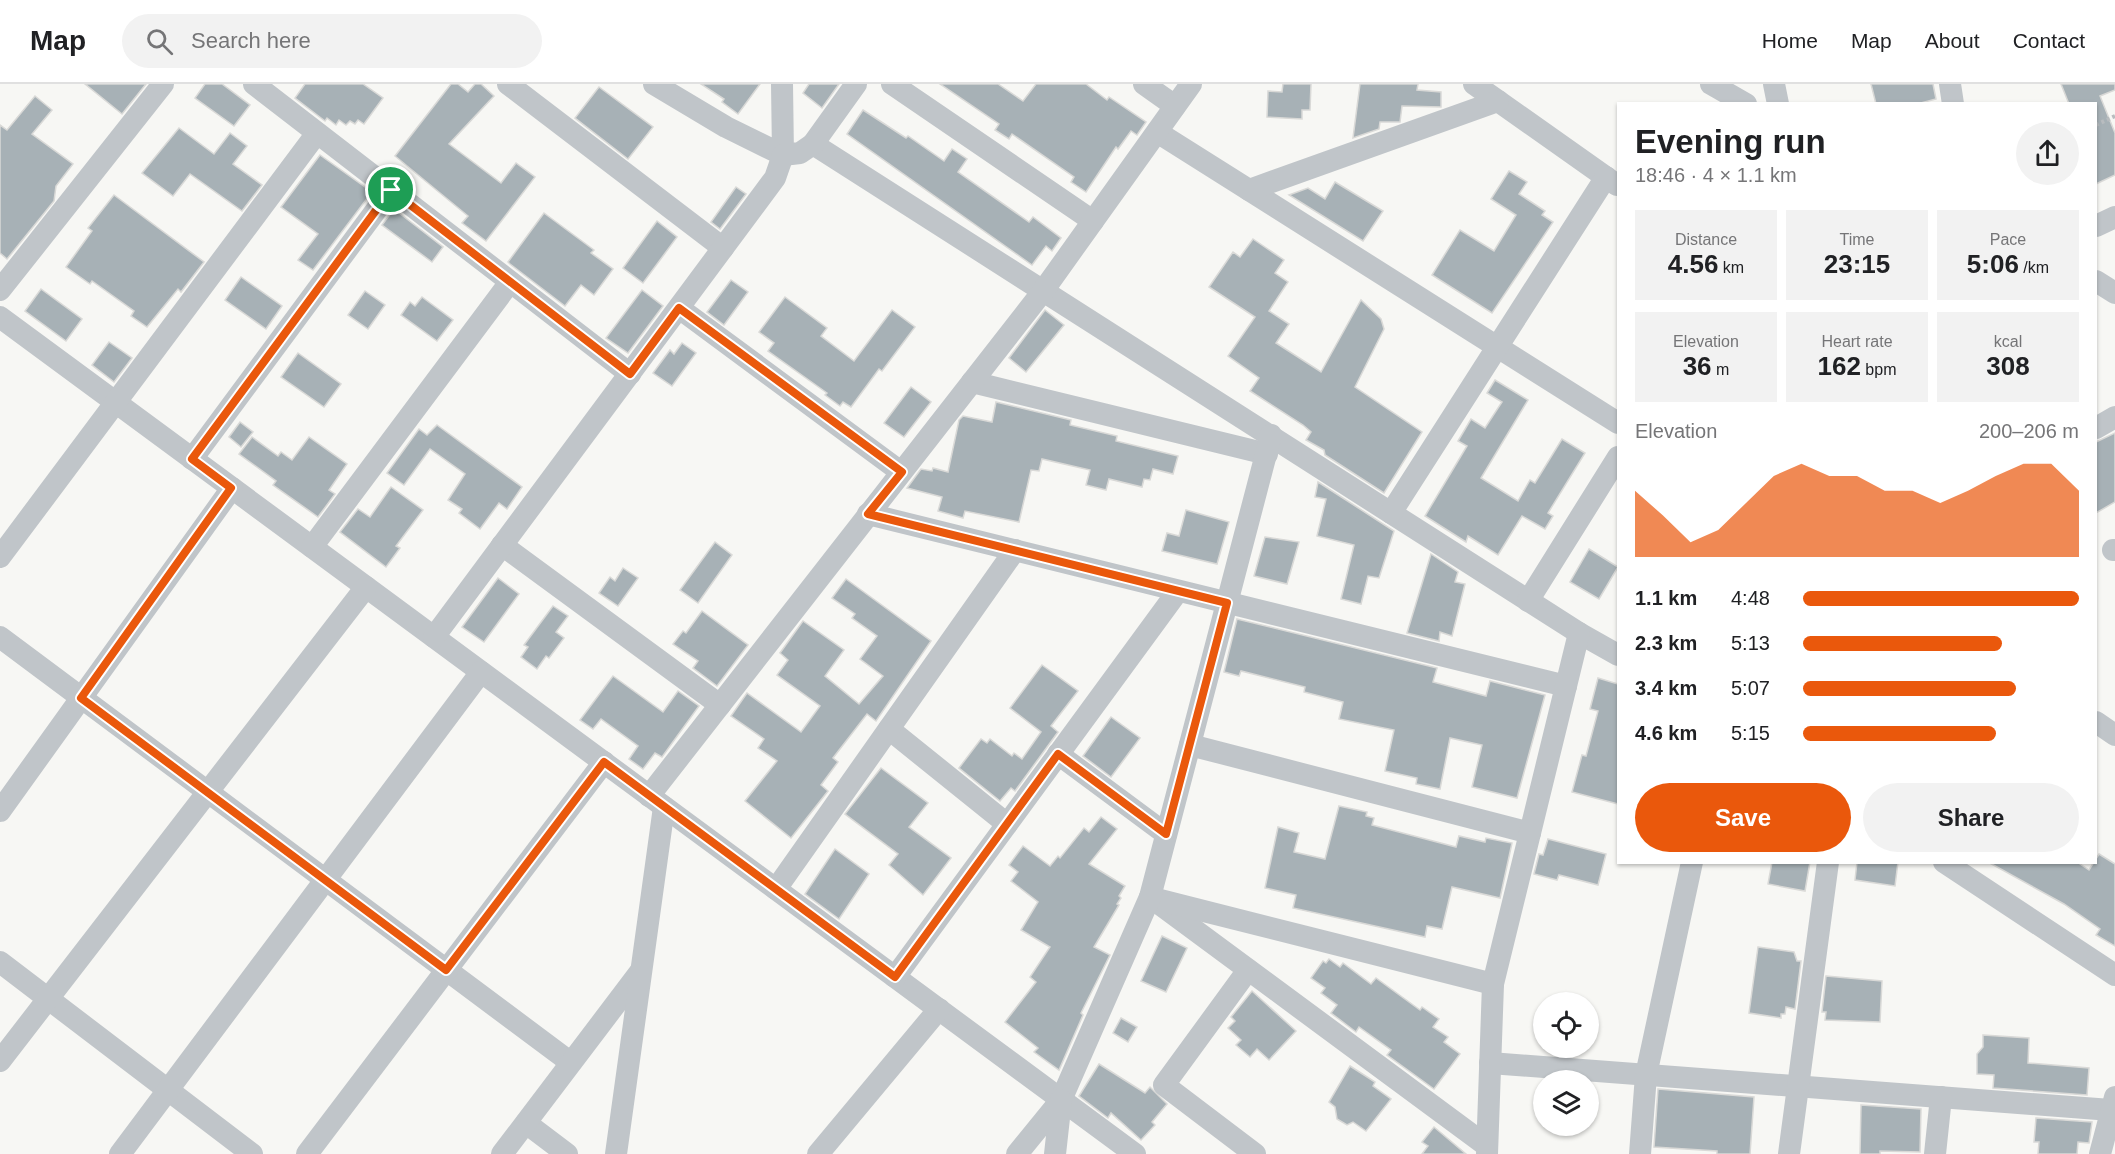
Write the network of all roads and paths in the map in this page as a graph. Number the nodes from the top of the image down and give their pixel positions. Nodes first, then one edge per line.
1 (163, 84) edge
2 (254, 84) edge
3 (508, 84) edge
4 (654, 84) edge
5 (782, 84) edge
6 (856, 84) edge
7 (892, 84) edge
8 (1144, 84) edge
9 (1191, 84) edge
10 (1474, 84) edge
11 (1711, 84) edge
12 (1774, 84) edge
13 (1498, 100) junction
14 (1742, 102) edge
15 (1778, 102) edge
16 (1175, 106) junction
17 (2115, 116) edge
18 (2097, 124) edge
19 (1156, 132) junction
20 (317, 133) junction
21 (813, 144) junction
22 (783, 155) junction
23 (1612, 181) edge
24 (391, 190) junction
25 (1249, 190) junction
26 (2115, 217) edge
27 (1093, 221) junction
28 (2097, 226) edge
29 (723, 248) junction
30 (510, 282) junction
31 (2097, 282) edge
32 (0, 290) edge
33 (1043, 291) junction
34 (2115, 293) edge
35 (679, 308) junction
36 (0, 317) edge
37 (1498, 346) junction
38 (630, 374) junction
39 (972, 382) junction
40 (116, 402) junction
41 (2115, 417) edge
42 (1617, 422) edge
43 (2097, 427) edge
44 (1269, 444) junction
45 (192, 459) junction
46 (1617, 459) edge
47 (902, 472) junction
48 (231, 488) junction
49 (1391, 513) junction
50 (868, 514) junction
51 (502, 545) junction
52 (312, 547) junction
53 (1015, 550) junction
54 (0, 557) edge
55 (366, 587) junction
56 (1178, 591) junction
57 (1528, 601) junction
58 (1227, 603) junction
59 (1579, 633) junction
60 (0, 637) edge
61 (434, 637) junction
62 (1617, 654) edge
63 (481, 672) junction
64 (1566, 686) junction
65 (81, 698) junction
66 (720, 705) junction
67 (2097, 723) edge
68 (889, 729) junction
69 (2115, 735) edge
70 (1190, 746) junction
71 (1058, 754) junction
72 (604, 762) junction
73 (208, 792) junction
74 (656, 801) junction
75 (0, 811) edge
76 (1006, 824) junction
77 (1530, 833) junction
78 (1166, 834) junction
79 (1692, 864) edge
80 (1828, 864) edge
81 (1947, 864) edge
82 (326, 880) junction
83 (776, 889) junction
84 (1150, 897) junction
85 (0, 962) edge
86 (446, 970) junction
87 (1248, 970) junction
88 (640, 971) junction
89 (2115, 975) edge
90 (895, 977) junction
91 (1493, 984) junction
92 (48, 998) junction
93 (939, 1010) junction
94 (0, 1061) edge
95 (570, 1062) junction
96 (1490, 1063) junction
97 (1646, 1075) junction
98 (1796, 1086) junction
99 (168, 1090) junction
100 (1941, 1097) junction
101 (1061, 1100) junction
102 (2113, 1104) edge
103 (526, 1124) junction
104 (1487, 1150) edge
105 (120, 1154) edge
106 (252, 1154) edge
107 (307, 1154) edge
108 (502, 1154) edge
109 (567, 1154) edge
110 (616, 1154) edge
111 (818, 1154) edge
112 (1017, 1154) edge
113 (1055, 1154) edge
114 (1135, 1154) edge
115 (1255, 1154) edge
116 (1640, 1154) edge
117 (1789, 1154) edge
118 (1935, 1154) edge
119 (2100, 1154) edge

1 - 32 street
2 - 20 street
3 - 29 street
4 - 22 street
5 - 22 street
6 - 21 street
7 - 27 street
8 - 16 street
9 - 16 street
10 - 13 street
11 - 14 street
12 - 15 street
13 - 23 street
13 - 25 street
16 - 19 street
17 - 18 path
19 - 25 street
19 - 27 street
20 - 24 street
20 - 40 street
21 - 22 street
21 - 33 street
22 - 29 street
23 - 37 street
24 - 30 street
24 - 45 street
25 - 37 street
26 - 28 street
27 - 33 street
29 - 35 street
30 - 38 street
30 - 52 street
31 - 34 street
33 - 39 street
33 - 44 street
35 - 38 street
35 - 47 street
36 - 40 street
37 - 42 street
37 - 49 street
38 - 51 street
39 - 44 street
39 - 47 street
40 - 45 street
40 - 54 street
41 - 43 street
44 - 49 street
44 - 58 street
45 - 48 street
46 - 57 street
47 - 50 street
48 - 52 street
48 - 65 street
49 - 57 street
50 - 53 street
50 - 66 street
51 - 61 street
51 - 66 street
52 - 55 street
53 - 56 street
53 - 68 street
55 - 61 street
55 - 73 street
56 - 58 street
56 - 71 street
57 - 59 street
58 - 64 street
58 - 70 street
59 - 62 street
59 - 64 street
60 - 65 street
61 - 63 street
63 - 72 street
63 - 82 street
64 - 77 street
65 - 73 street
65 - 75 street
66 - 74 street
67 - 69 street
68 - 76 street
68 - 83 street
70 - 77 street
70 - 78 street
71 - 76 street
71 - 78 street
72 - 74 street
72 - 86 street
73 - 82 street
73 - 92 street
74 - 83 street
74 - 88 street
76 - 90 street
77 - 91 street
78 - 84 street
79 - 97 street
80 - 98 street
81 - 89 street
82 - 86 street
82 - 99 street
83 - 90 street
84 - 87 street
84 - 91 street
84 - 101 street
85 - 92 street
86 - 95 street
86 - 107 street
87 - 104 street
87 - 115 street
88 - 95 street
88 - 110 street
90 - 93 street
91 - 96 street
92 - 94 street
92 - 99 street
93 - 101 street
93 - 111 street
95 - 103 street
96 - 97 street
96 - 104 street
97 - 98 street
97 - 116 street
98 - 100 street
98 - 117 street
99 - 105 street
99 - 106 street
100 - 102 street
100 - 118 street
101 - 112 street
101 - 113 street
101 - 114 street
102 - 119 street
103 - 108 street
103 - 109 street

